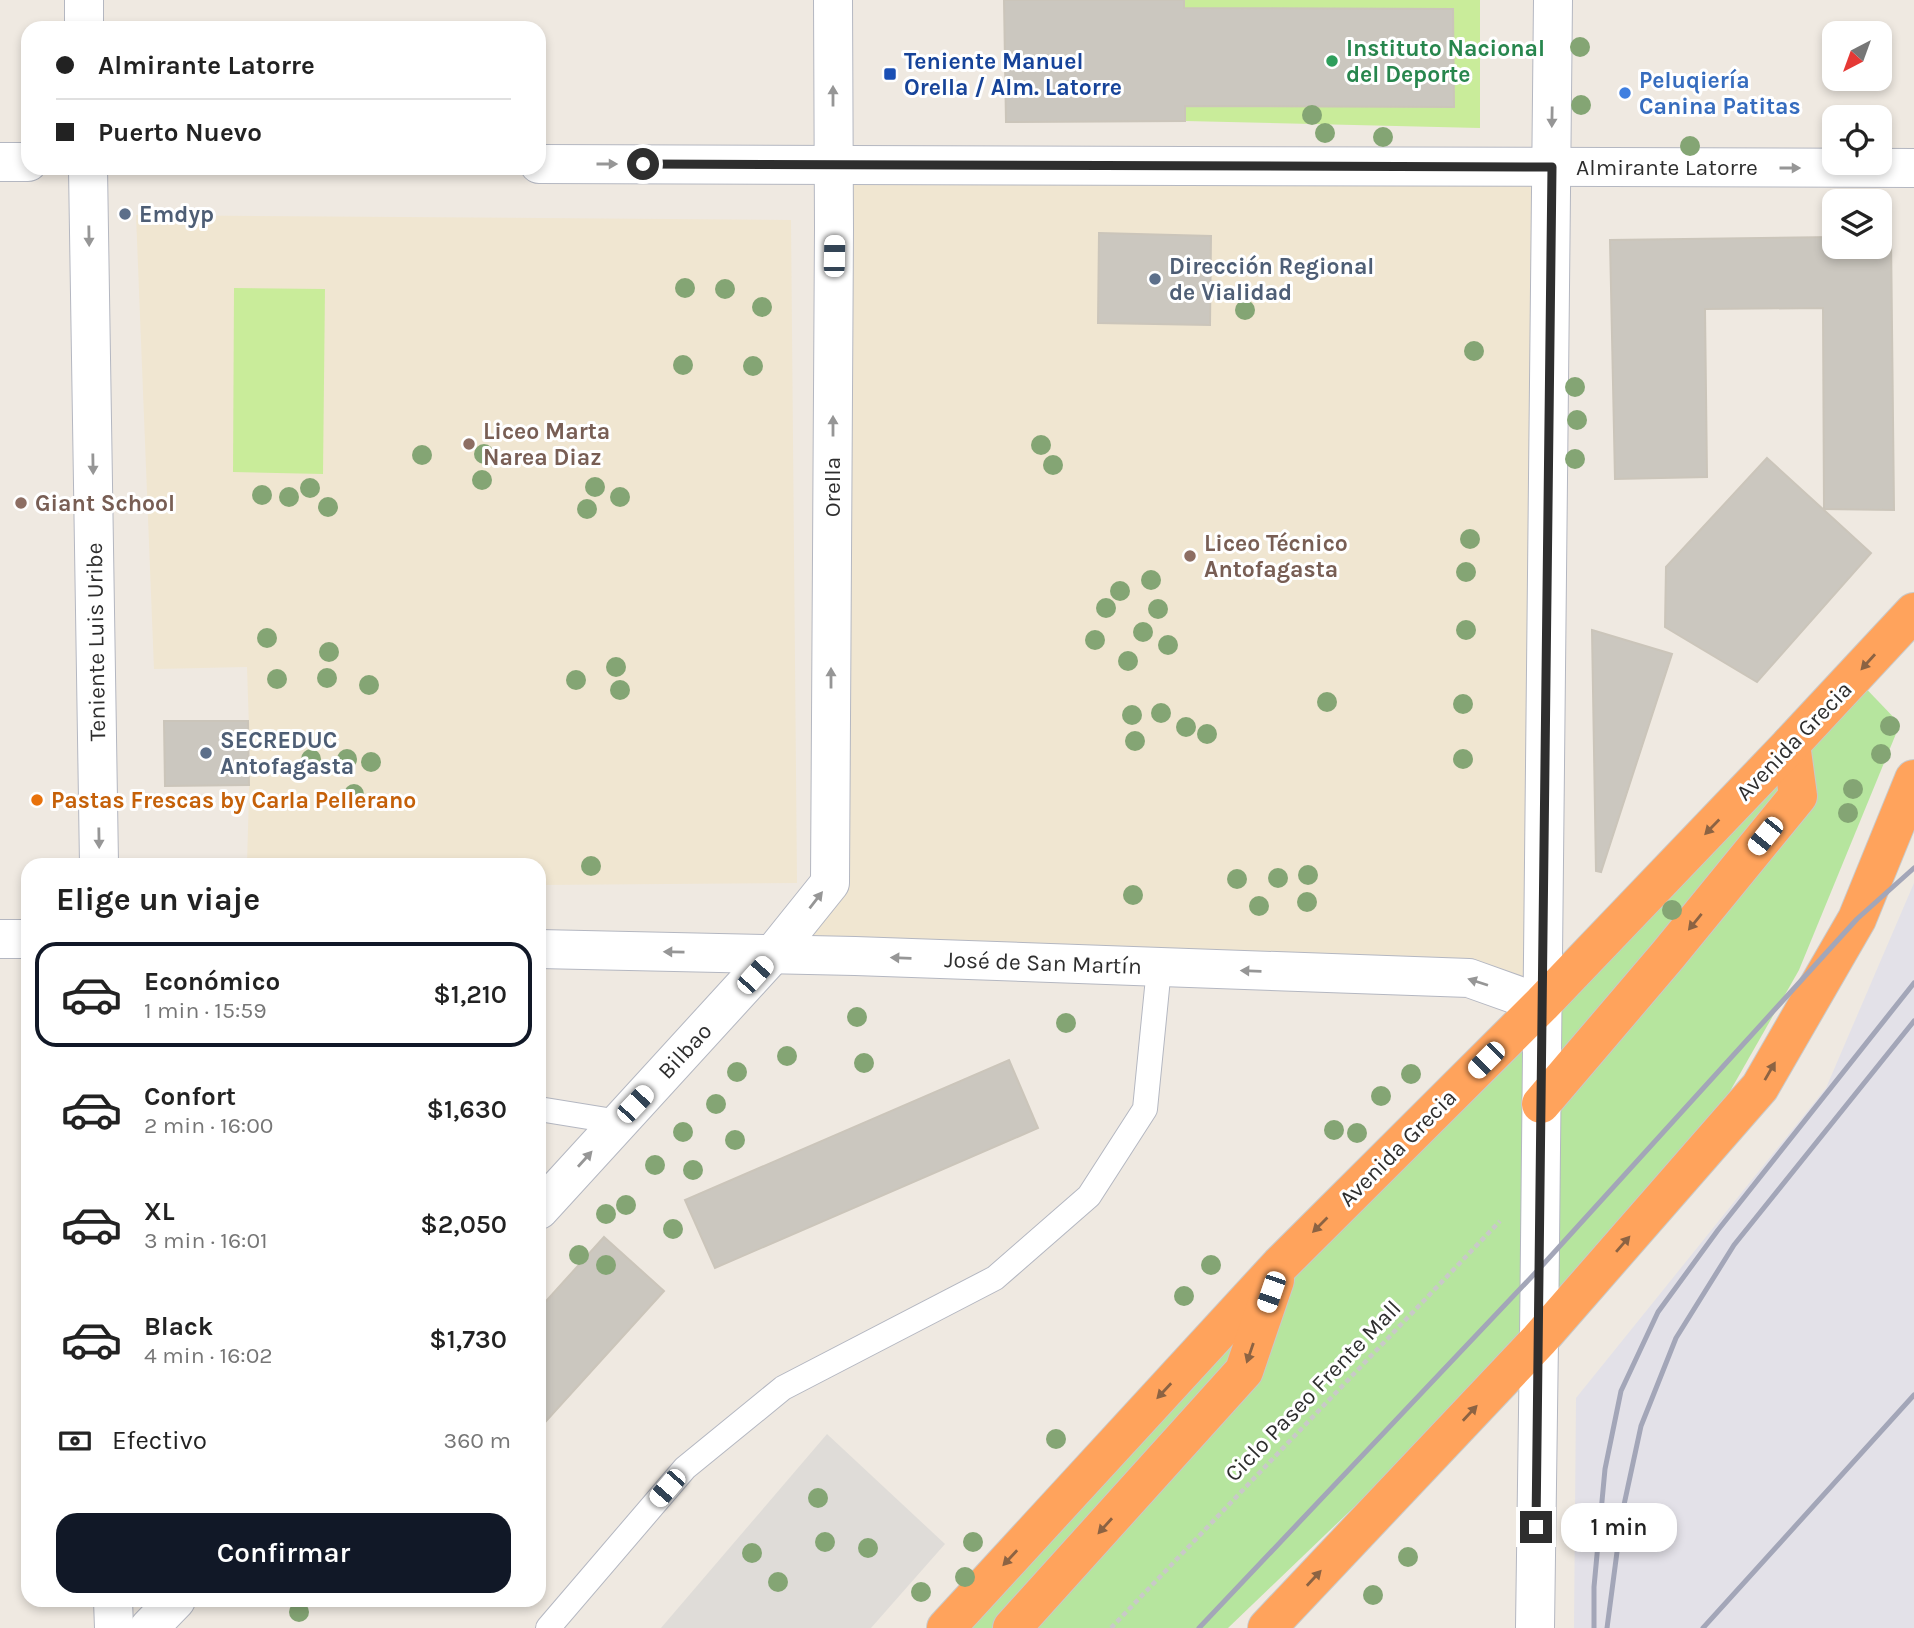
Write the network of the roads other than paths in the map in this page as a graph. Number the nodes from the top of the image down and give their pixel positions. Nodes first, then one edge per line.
1 (84, 0) edge
2 (833, 0) edge
3 (1553, 0) edge
4 (84, 21) edge
5 (0, 162) edge
6 (21, 162) edge
7 (546, 164) edge
8 (833, 164) junction
9 (1552, 167) junction
10 (1914, 168) edge
11 (88, 175) edge
12 (1914, 612) edge
13 (1791, 744) junction
14 (1914, 779) edge
15 (99, 858) edge
16 (0, 939) edge
17 (21, 939) edge
18 (546, 949) edge
19 (773, 954) junction
20 (1159, 968) junction
21 (1542, 1004) junction
22 (1541, 1104) junction
23 (546, 1110) edge
24 (619, 1122) junction
25 (546, 1202) edge
26 (1280, 1265) junction
27 (1539, 1340) junction
28 (113, 1607) edge
29 (169, 1607) edge
30 (114, 1628) edge
31 (149, 1628) edge
32 (548, 1628) edge
33 (946, 1628) edge
34 (1012, 1628) edge
35 (1267, 1628) edge
36 (1535, 1628) edge

1 - 4 street
8 -> 2 street, Orella
3 -> 9 street
5 - 6 street
7 -> 8 street, Almirante Latorre
8 - 9 street, Almirante Latorre
19 -> 8 street, Orella
9 -> 10 street, Almirante Latorre
9 - 21 street
11 -> 15 street, Teniente Luis Uribe
12 -> 13 highway, Avenida Grecia
13 -> 21 highway, Avenida Grecia
13 -> 22 highway
27 -> 14 highway
16 - 17 street
19 -> 18 street, José de San Martín
20 -> 19 street, José de San Martín
19 - 24 street, Bilbao
21 -> 20 street, José de San Martín
20 - 32 lane
21 - 22 street
21 -> 26 highway, Avenida Grecia
22 - 27 street
23 - 24 lane
25 -> 24 street, Bilbao
26 -> 33 highway, Avenida Grecia
26 -> 34 highway
35 -> 27 highway
27 - 36 street
28 - 30 street
29 - 31 street

